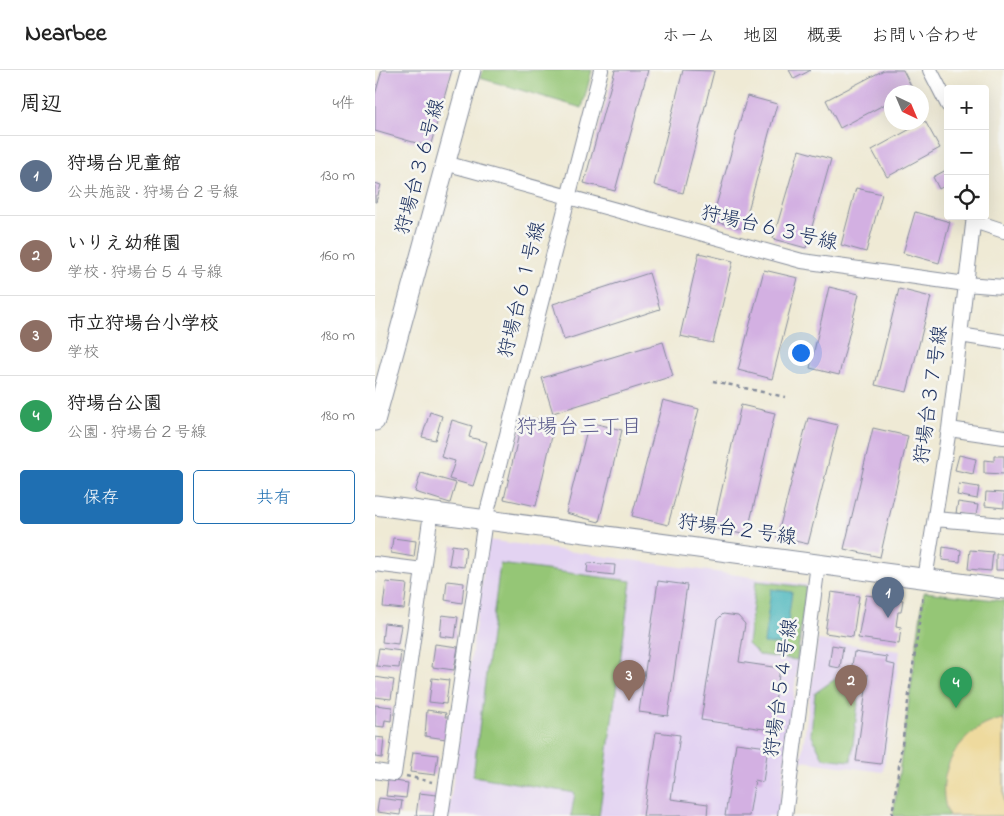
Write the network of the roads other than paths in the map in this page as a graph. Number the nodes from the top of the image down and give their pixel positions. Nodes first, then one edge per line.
1 (471, 70) edge
2 (601, 70) edge
3 (930, 70) edge
4 (944, 97) edge
5 (445, 163) junction
6 (567, 198) junction
7 (974, 220) edge
8 (976, 220) edge
9 (1004, 231) edge
10 (967, 284) junction
11 (1004, 287) edge
12 (960, 335) junction
13 (1004, 342) edge
14 (380, 386) edge
15 (375, 421) edge
16 (949, 429) junction
17 (1004, 437) edge
18 (375, 505) edge
19 (431, 513) junction
20 (935, 519) junction
21 (485, 520) junction
22 (1004, 525) edge
23 (375, 564) edge
24 (818, 564) junction
25 (423, 570) junction
26 (925, 579) junction
27 (1004, 589) edge
28 (375, 771) edge
29 (441, 816) edge
30 (785, 816) edge

1 - 5 street, 狩場台３６号線
2 - 6 street, 狩場台６１号線
3 - 4 street
5 - 6 street, 狩場台６３号線
5 - 14 street, 狩場台３６号線
6 - 10 street, 狩場台６３号線
6 - 21 street, 狩場台６１号線
7 - 10 street, 狩場台３７号線
8 - 9 street
10 - 11 street, 狩場台６３号線
10 - 12 street, 狩場台３７号線
12 - 13 street
12 - 16 street, 狩場台３７号線
14 - 15 street, 狩場台３６号線
16 - 17 street
16 - 20 street, 狩場台３７号線
18 - 19 street, 狩場台２号線
19 - 21 street, 狩場台２号線
19 - 25 street
20 - 22 street
20 - 26 street, 狩場台３７号線
21 - 24 street, 狩場台２号線
21 - 29 street, 狩場台６１号線
23 - 25 street
24 - 26 street, 狩場台２号線
24 - 30 street, 狩場台５４号線
25 - 28 street
26 - 27 street, 狩場台２号線

